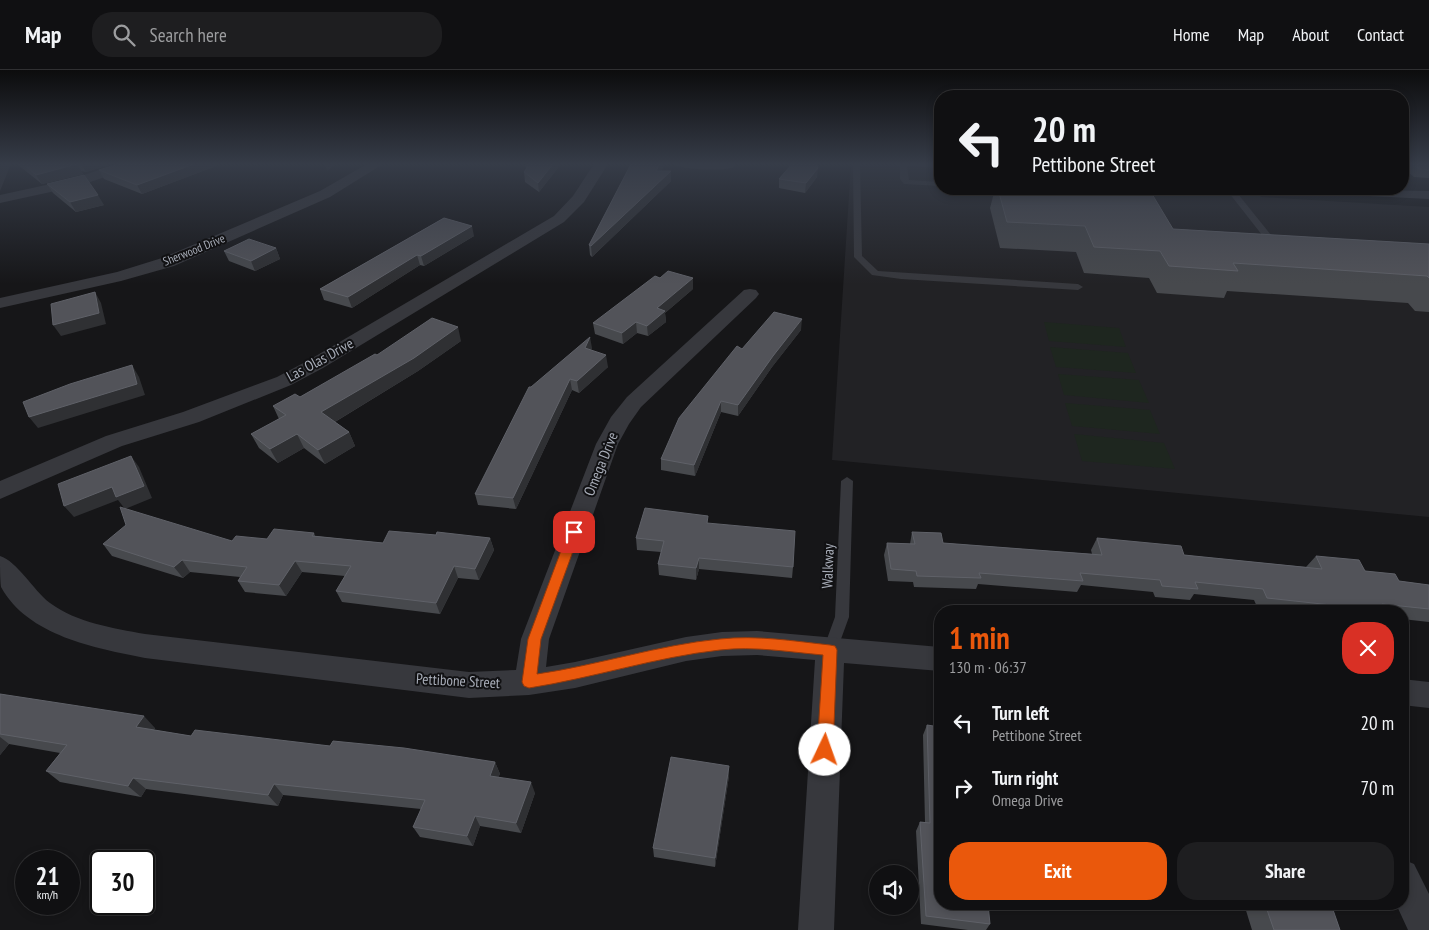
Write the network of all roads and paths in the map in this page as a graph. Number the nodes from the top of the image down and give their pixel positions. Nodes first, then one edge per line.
1 (302, 204) edge
2 (573, 204) edge
3 (857, 204) edge
4 (1242, 204) edge
5 (1268, 249) edge
6 (1078, 287) dead end
7 (750, 294) dead end
8 (0, 303) edge
9 (847, 481) dead end
10 (0, 491) edge
11 (0, 566) edge
12 (830, 650) junction
13 (934, 659) edge
14 (529, 682) junction
15 (1409, 693) edge
16 (1429, 695) edge
17 (1409, 891) edge
18 (816, 930) edge
19 (1427, 930) edge

1 - 8 street, Sherwood Drive
2 - 10 street, Las Olas Drive
3 - 6 lane
4 - 5 lane
7 - 14 street, Omega Drive
9 - 12 lane, Walkway
11 - 14 street, Pettibone Street
12 - 13 street, Pettibone Street
12 - 14 street, Pettibone Street
12 - 18 street
15 - 16 street
17 - 19 street

